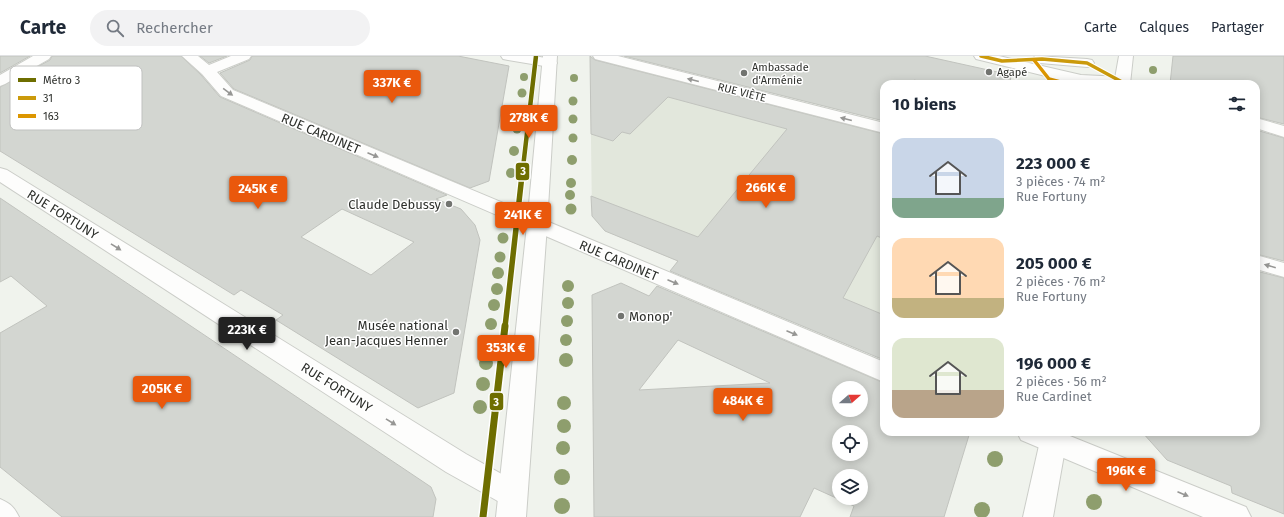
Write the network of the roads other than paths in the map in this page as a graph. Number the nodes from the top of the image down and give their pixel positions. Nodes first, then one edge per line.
1 (44, 56) edge
2 (189, 56) edge
3 (244, 56) edge
4 (508, 56) edge
5 (600, 56) edge
6 (981, 56) edge
7 (1126, 56) edge
8 (1041, 58) edge
9 (550, 59) edge
10 (1081, 59) edge
11 (1002, 61) junction
12 (26, 66) edge
13 (207, 71) junction
14 (1053, 73) junction
15 (10, 75) edge
16 (1081, 80) edge
17 (1120, 80) edge
18 (1125, 80) edge
19 (0, 81) edge
20 (1260, 124) edge
21 (880, 127) edge
22 (1284, 132) edge
23 (0, 174) edge
24 (537, 225) junction
25 (1260, 263) edge
26 (1284, 270) edge
27 (880, 370) edge
28 (1046, 436) edge
29 (1048, 436) edge
30 (512, 506) edge
31 (0, 513) edge
32 (4, 517) edge
33 (1038, 517) edge
34 (1236, 517) edge

1 - 12 street
2 - 13 street, RUE CARDINET
3 - 13 street
4 - 9 street
21 -> 5 street, RUE VIÈTE
6 - 11 street
7 - 18 street
8 - 10 street
8 - 11 street
8 - 14 street
9 - 24 street
10 - 17 street
11 - 14 street
13 -> 24 street, RUE CARDINET
14 - 16 street
15 - 19 street
20 - 22 street
23 -> 30 street, RUE FORTUNY
24 -> 27 street, RUE CARDINET
24 - 30 street
26 -> 25 street
28 - 33 street
29 -> 34 street
31 - 32 street

